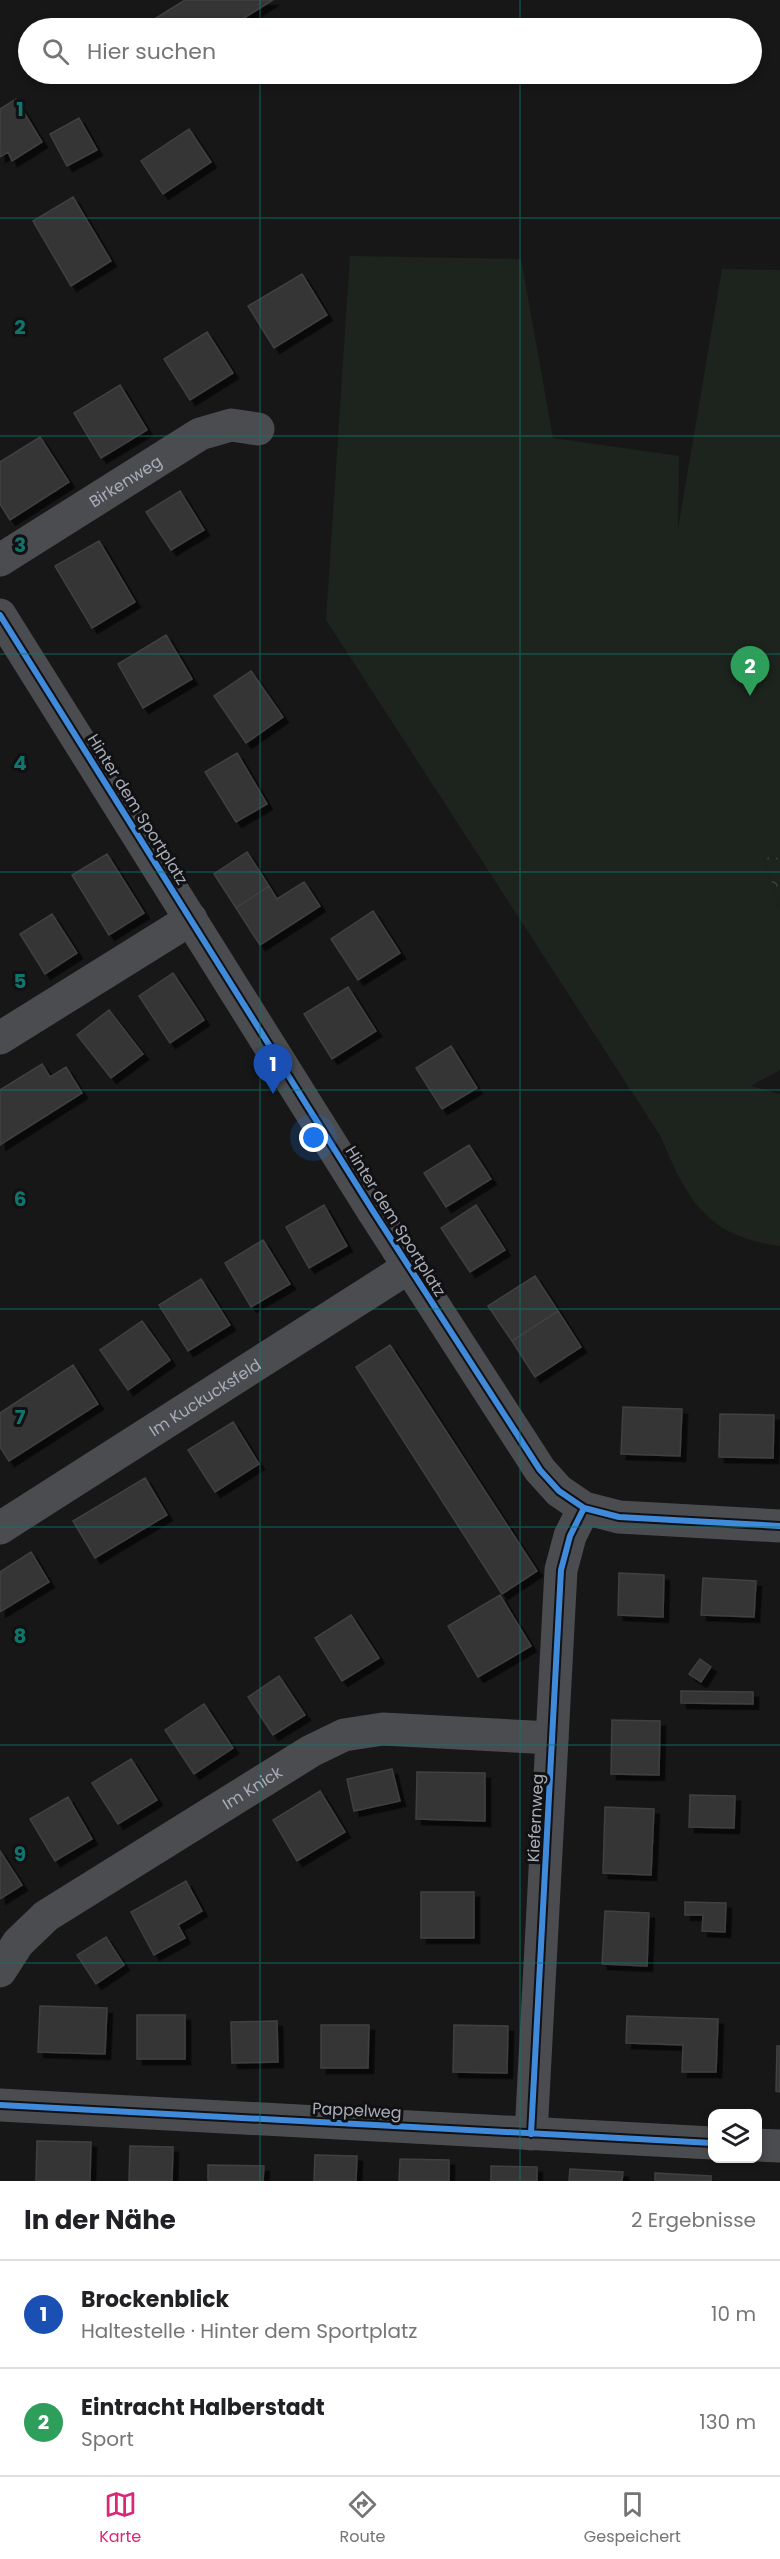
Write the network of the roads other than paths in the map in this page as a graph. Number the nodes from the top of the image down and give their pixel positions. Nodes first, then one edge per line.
1 (258, 429) dead end
2 (0, 560) edge
3 (0, 615) edge
4 (190, 919) junction
5 (0, 1038) edge
6 (409, 1267) junction
7 (584, 1508) junction
8 (780, 1526) edge
9 (0, 1528) edge
10 (552, 1738) junction
11 (0, 1971) edge
12 (0, 2105) edge
13 (531, 2134) junction
14 (708, 2143) edge
15 (762, 2145) edge
16 (780, 2146) edge

1 - 2 street, Birkenweg
3 - 4 street, Hinter dem Sportplatz
4 - 5 street
4 - 6 street, Hinter dem Sportplatz
6 - 7 street, Hinter dem Sportplatz
6 - 9 street, Im Kuckucksfeld
7 - 8 street, Hinter dem Sportplatz
7 - 10 street, Kiefernweg
10 - 11 street, Im Knick
10 - 13 street, Kiefernweg
12 - 13 street, Pappelweg
13 - 14 street, Pappelweg
15 - 16 street

